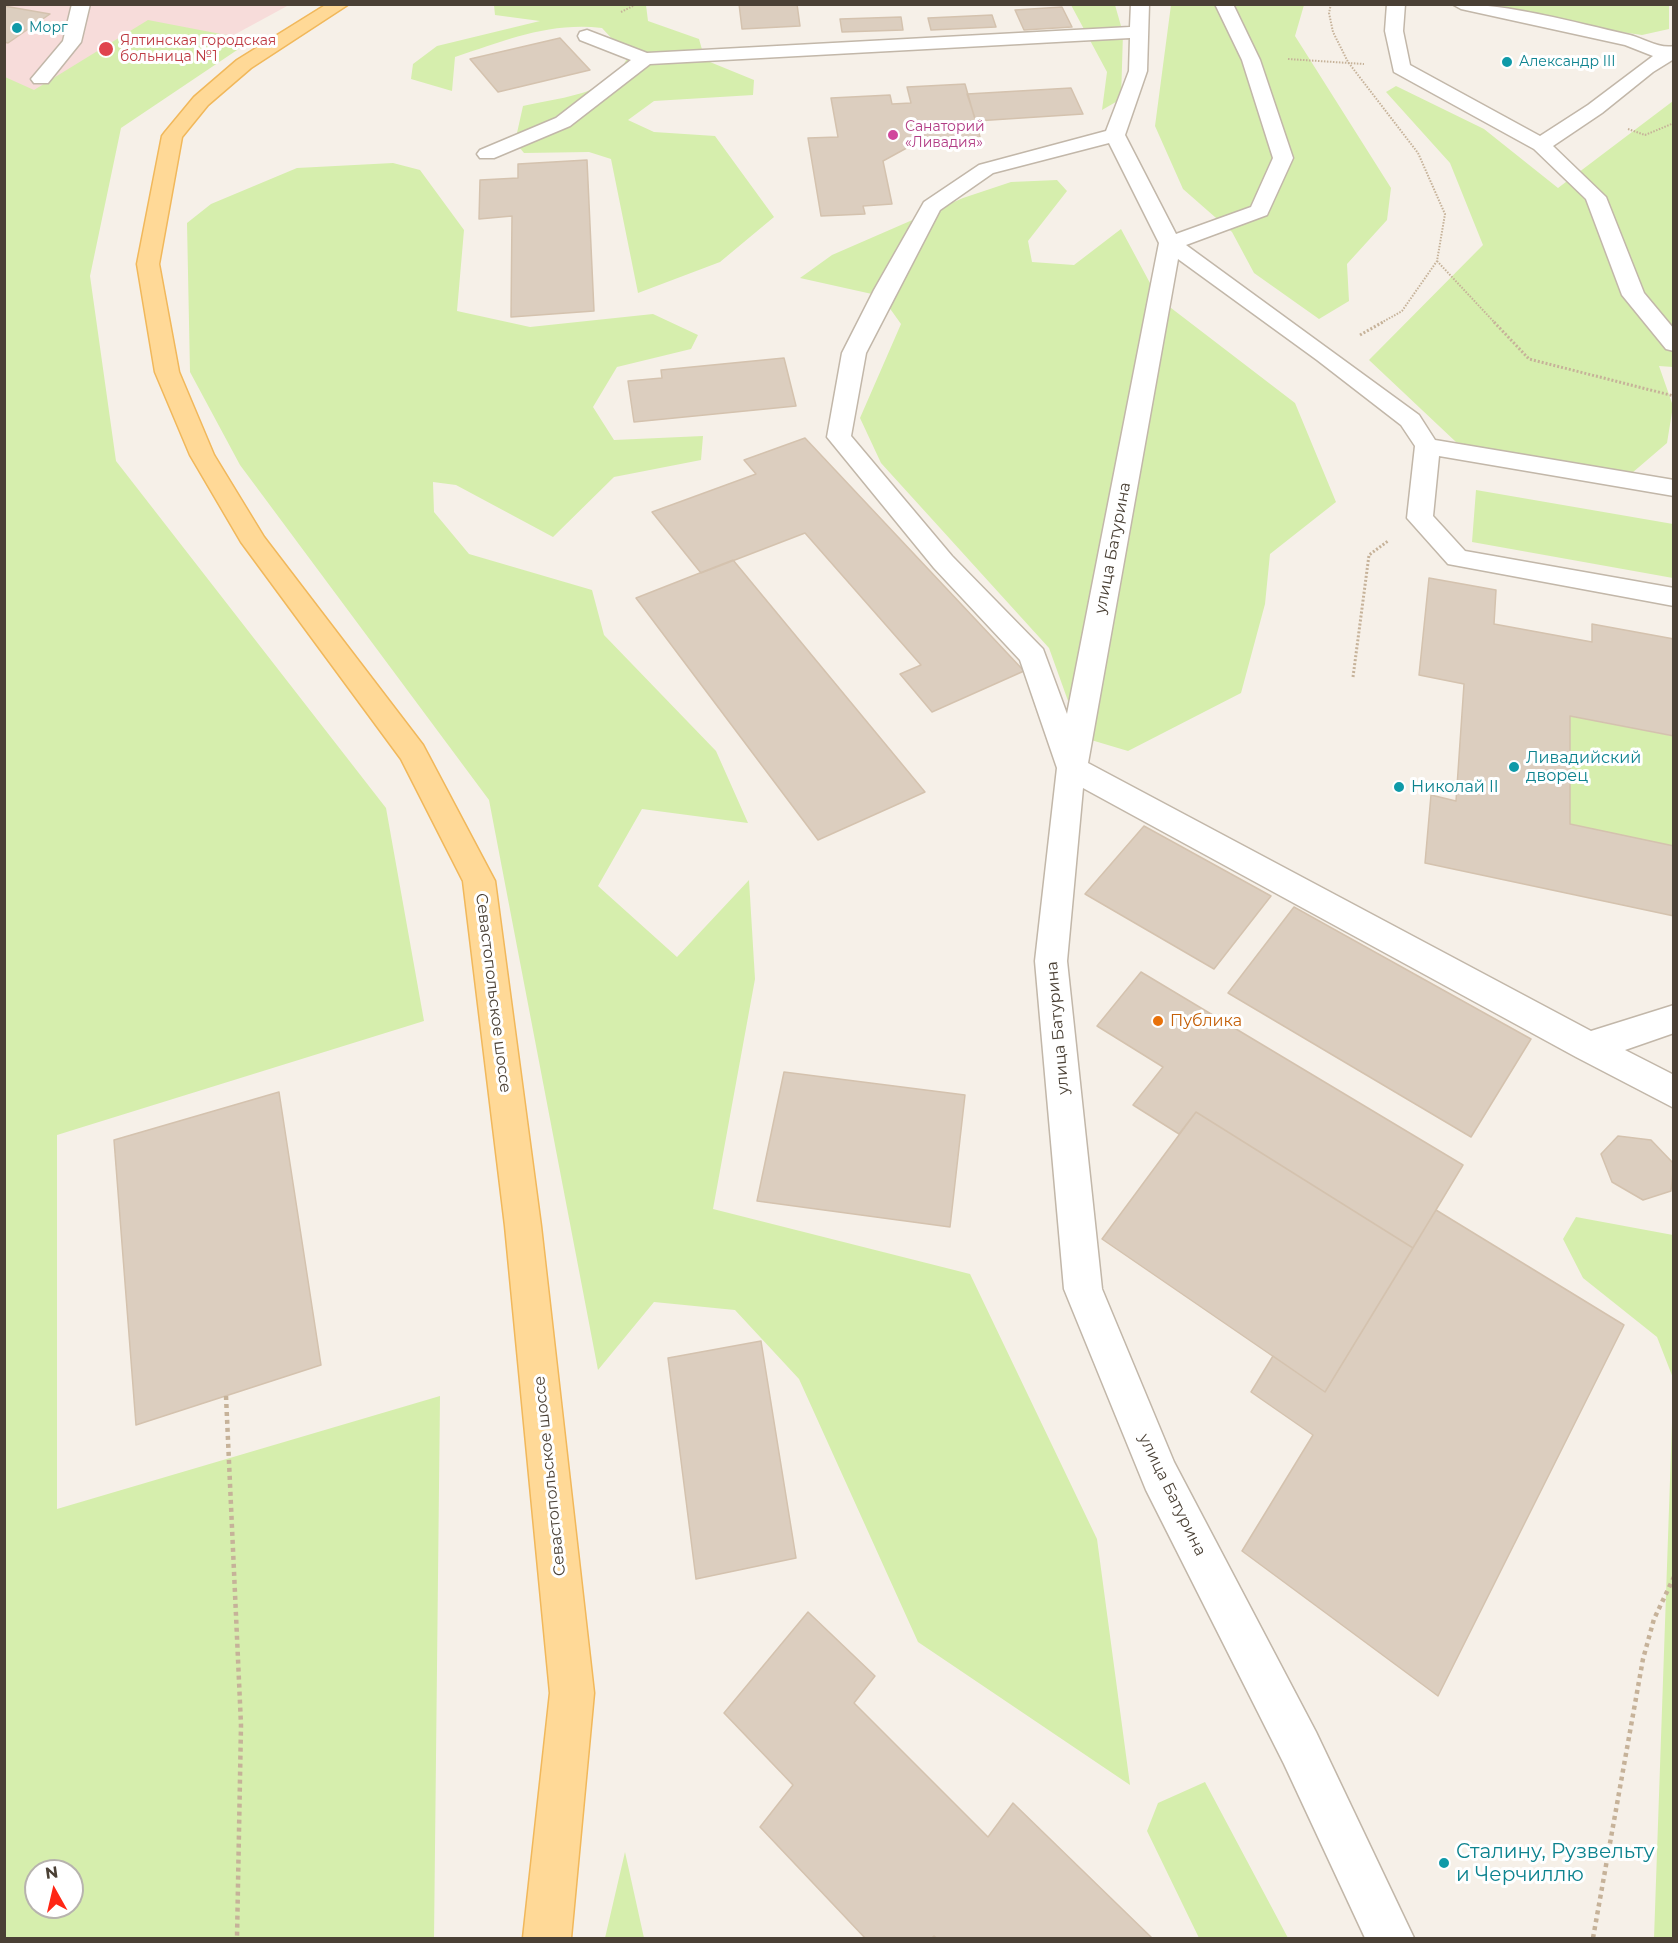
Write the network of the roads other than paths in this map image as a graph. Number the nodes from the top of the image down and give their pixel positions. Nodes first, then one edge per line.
1 (81, 4) edge
2 (340, 4) edge
3 (1140, 4) edge
4 (1224, 4) edge
5 (1396, 4) edge
6 (1461, 4) edge
7 (1139, 32) junction
8 (587, 36) dead end
9 (1669, 52) edge
10 (645, 59) junction
11 (40, 79) dead end
12 (1114, 135) junction
13 (1541, 145) junction
14 (487, 154) dead end
15 (1170, 243) junction
16 (1674, 345) edge
17 (1427, 446) junction
18 (1674, 488) edge
19 (1674, 597) edge
20 (1071, 767) junction
21 (1674, 1019) edge
22 (1588, 1047) junction
23 (1674, 1093) edge
24 (547, 1938) edge
25 (1390, 1938) edge

1 - 11 street
2 - 24 main road, Севастопольское шоссе
3 - 7 street
4 - 15 street
5 - 13 street
6 - 9 street
7 - 10 street
7 - 12 street
8 - 10 street
9 - 13 street
10 - 14 street
12 - 15 street
12 - 20 street
13 - 16 street
15 - 17 street
15 - 20 street, улица Батурина
17 - 18 street
17 - 19 street
20 - 22 street
20 - 25 street, улица Батурина
21 - 22 street
22 - 23 street

